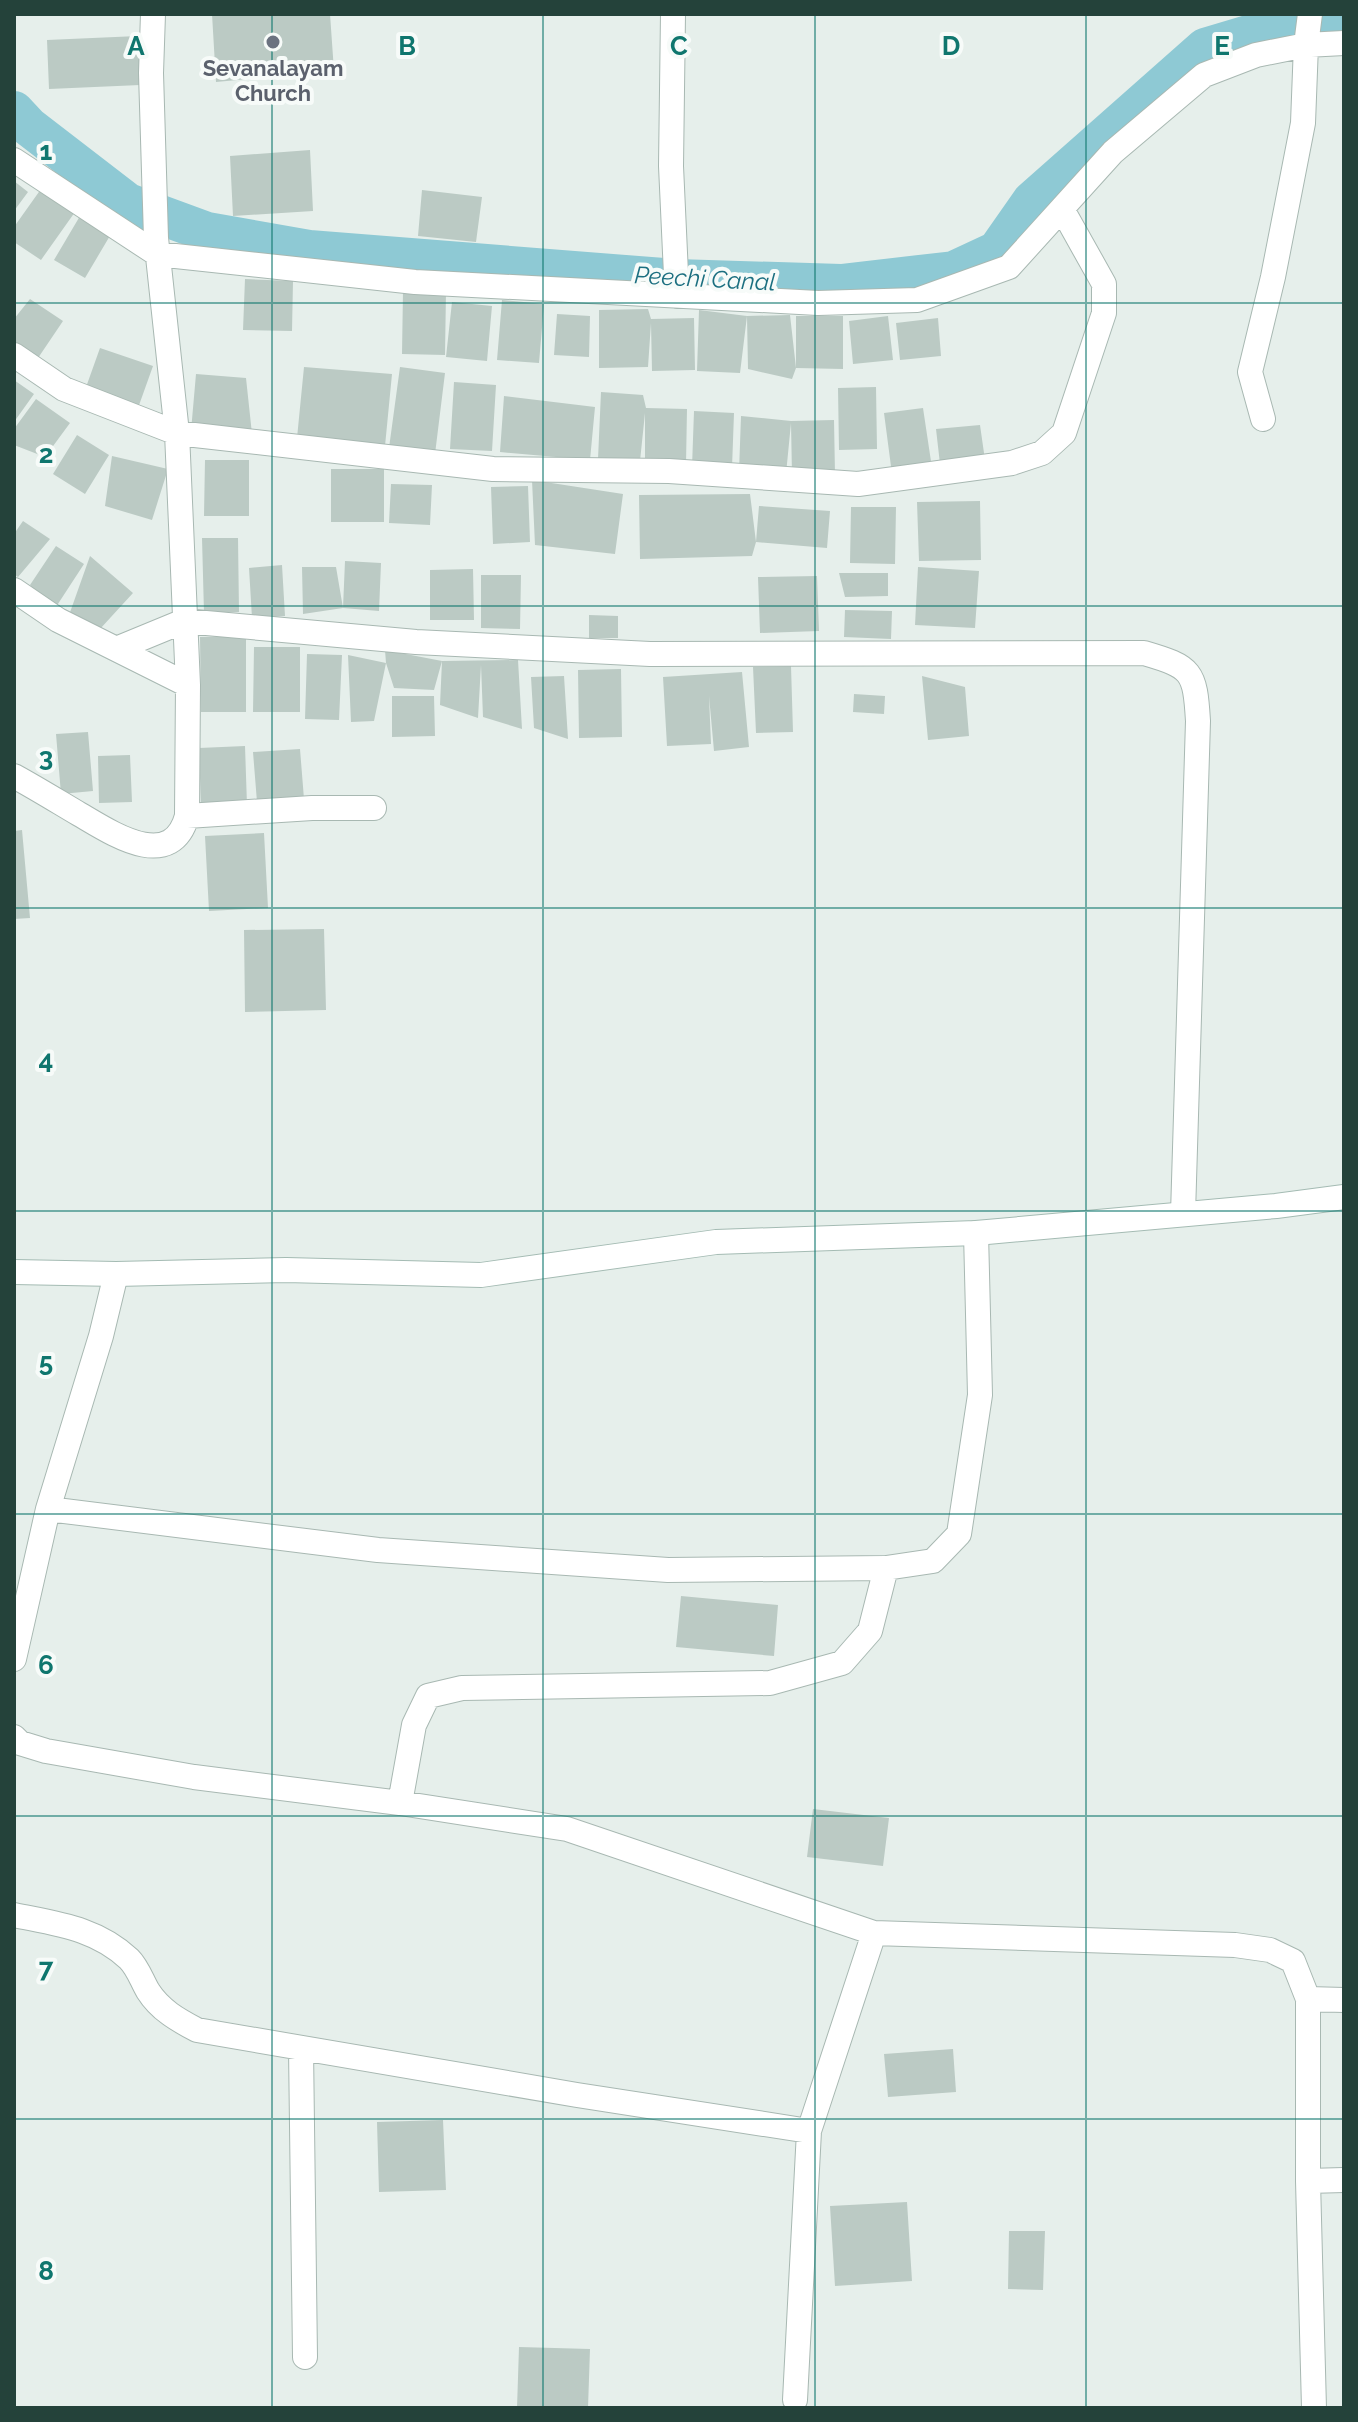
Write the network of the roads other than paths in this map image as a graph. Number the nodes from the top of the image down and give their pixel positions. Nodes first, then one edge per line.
1 (153, 14) edge
2 (673, 14) edge
3 (1310, 14) edge
4 (1344, 43) edge
5 (1306, 45) junction
6 (14, 160) edge
7 (1062, 209) junction
8 (156, 246) junction
9 (677, 296) junction
10 (14, 355) edge
11 (1263, 419) dead end
12 (177, 433) junction
13 (14, 590) edge
14 (184, 621) junction
15 (116, 649) junction
16 (188, 685) junction
17 (14, 776) edge
18 (374, 808) dead end
19 (187, 816) junction
20 (1344, 1197) edge
21 (1183, 1214) junction
22 (976, 1233) junction
23 (14, 1272) edge
24 (116, 1274) junction
25 (48, 1509) junction
26 (886, 1568) junction
27 (14, 1659) edge
28 (14, 1737) edge
29 (400, 1803) junction
30 (14, 1915) edge
31 (874, 1933) junction
32 (1308, 1999) junction
33 (1344, 2000) edge
34 (301, 2048) junction
35 (809, 2131) junction
36 (1344, 2180) edge
37 (1308, 2181) junction
38 (305, 2357) dead end
39 (795, 2400) dead end
40 (1314, 2408) edge

1 - 8 street
2 - 9 street
3 - 5 street
4 - 5 street
5 - 7 street
5 - 11 street
6 - 8 street
7 - 9 street
7 - 12 street
8 - 9 street
8 - 12 street
10 - 12 street
12 - 14 street
13 - 15 street
14 - 15 street
14 - 16 street
14 - 21 street
15 - 16 street
16 - 19 street
17 - 19 street
18 - 19 street
20 - 21 street
21 - 22 street
22 - 24 street
22 - 26 street
23 - 24 street
24 - 25 street
25 - 26 street
25 - 27 street
26 - 29 street
28 - 29 street
29 - 31 street
30 - 34 street
31 - 32 street
31 - 35 street
32 - 33 street
32 - 37 street
34 - 35 street
34 - 38 street
35 - 39 street
36 - 37 street
37 - 40 street

